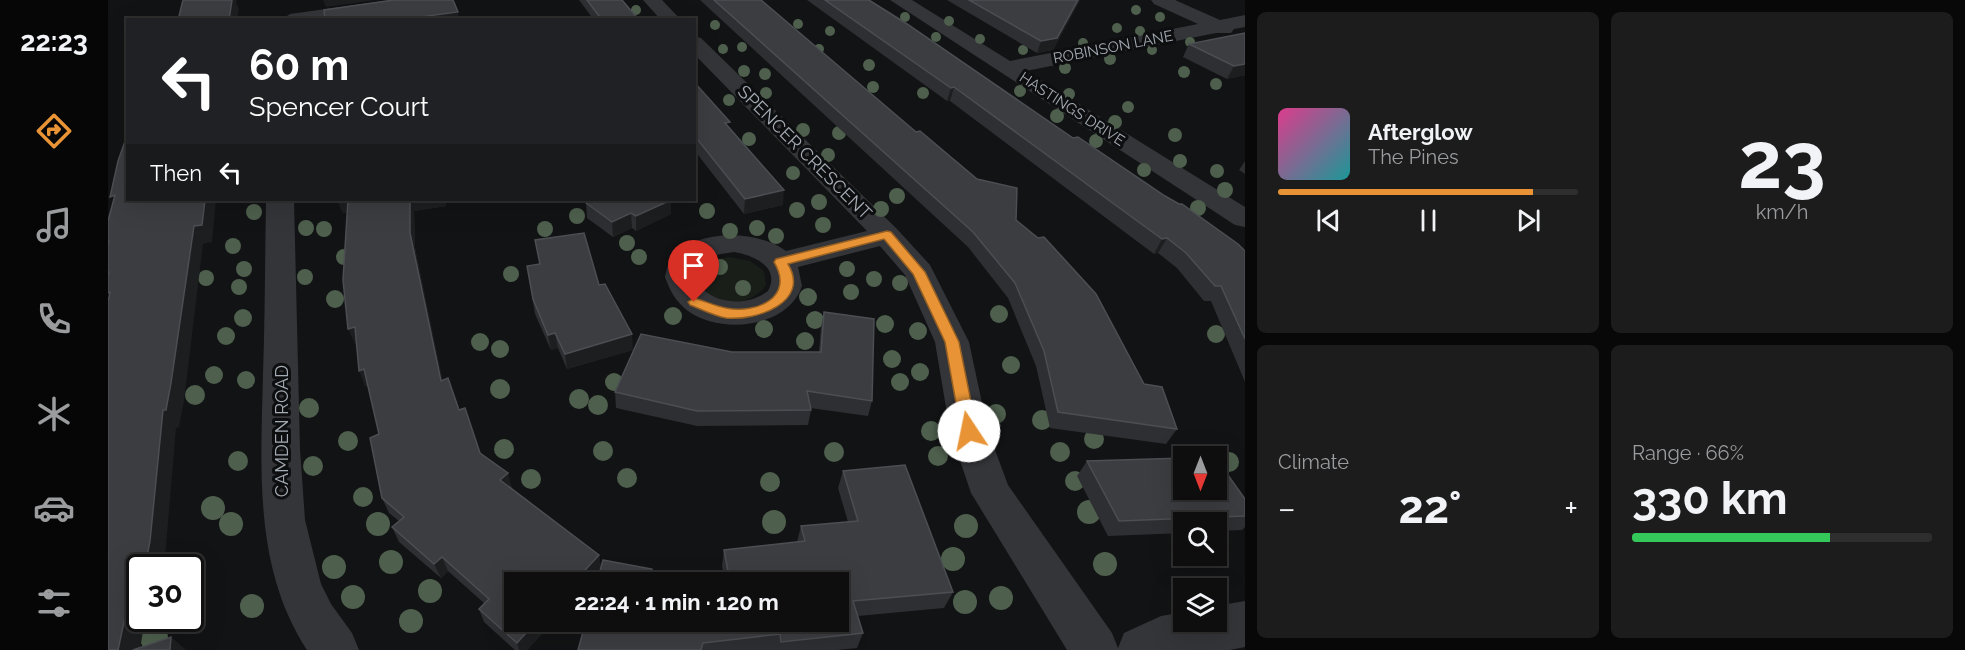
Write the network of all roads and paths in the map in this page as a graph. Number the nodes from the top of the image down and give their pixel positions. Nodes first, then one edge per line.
1 (281, 0) edge
2 (429, 0) edge
3 (652, 0) edge
4 (899, 0) edge
5 (1160, 0) edge
6 (281, 18) edge
7 (304, 18) edge
8 (670, 18) edge
9 (1245, 21) edge
10 (1218, 26) junction
11 (1245, 38) edge
12 (696, 44) edge
13 (1008, 68) junction
14 (280, 201) edge
15 (1245, 219) edge
16 (887, 235) junction
17 (780, 262) dead end
18 (1245, 624) edge
19 (335, 650) edge
20 (1095, 650) edge
21 (1141, 650) edge

1 - 6 street
2 - 7 street
3 - 8 street
4 - 13 street, HASTINGS DRIVE
5 - 10 street, ROBINSON LANE
9 - 10 street, ROBINSON LANE
10 - 11 street
10 - 13 street, ROBINSON LANE
12 - 16 street, SPENCER CRESCENT
13 - 15 street, HASTINGS DRIVE
14 - 19 street, CAMDEN ROAD
16 - 17 street
16 - 20 street, SPENCER CRESCENT
18 - 21 street

